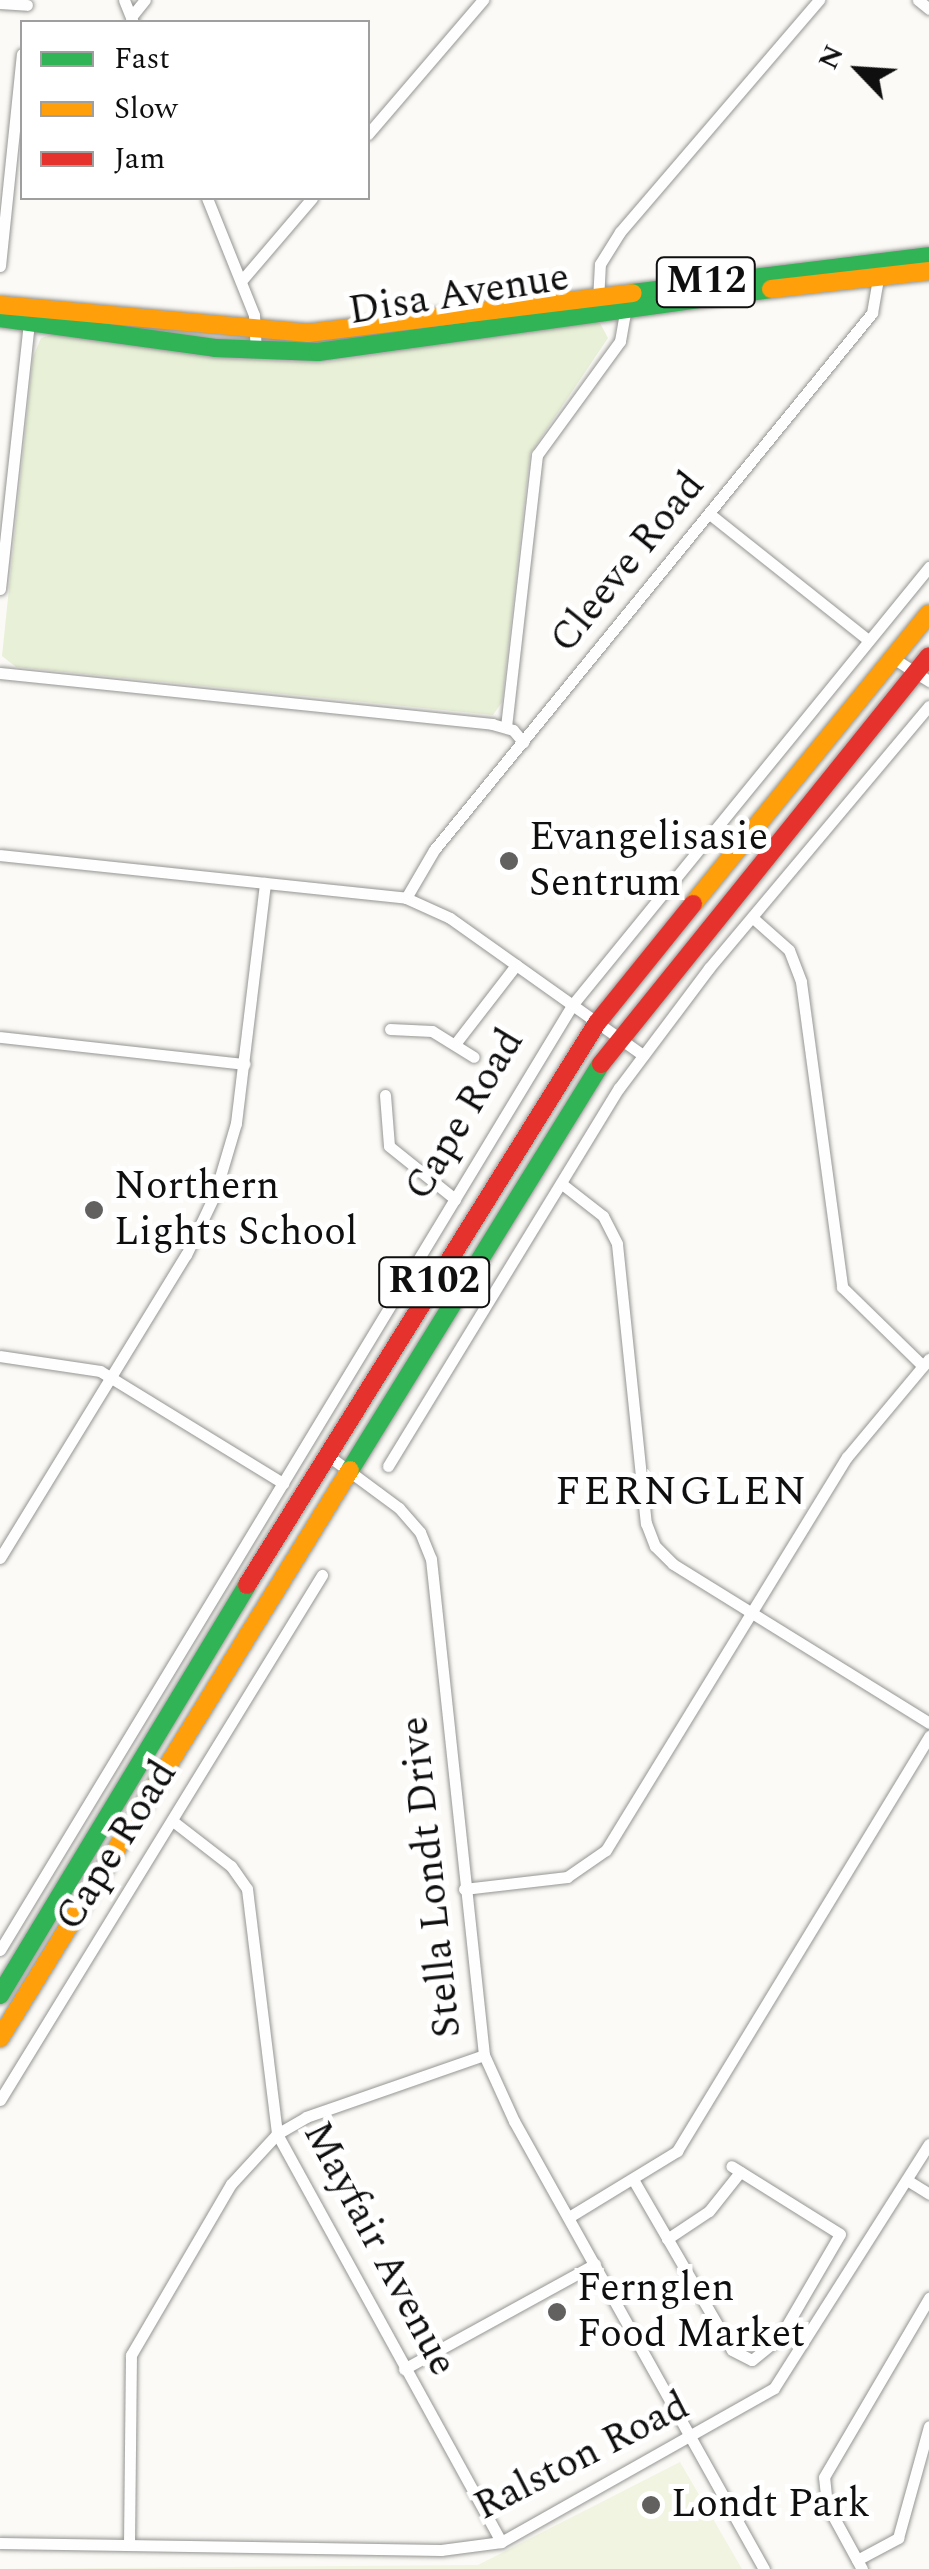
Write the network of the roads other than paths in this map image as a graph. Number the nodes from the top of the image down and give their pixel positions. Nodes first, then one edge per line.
1 (124, 0) edge
2 (145, 0) edge
3 (483, 0) edge
4 (819, 0) edge
5 (918, 0) edge
6 (0, 3) edge
7 (28, 3) edge
8 (929, 9) edge
9 (132, 20) edge
10 (20, 67) edge
11 (370, 132) edge
12 (6, 158) edge
13 (208, 200) edge
14 (310, 200) edge
15 (929, 256) edge
16 (0, 266) edge
17 (879, 269) junction
18 (929, 270) edge
19 (242, 280) junction
20 (628, 298) junction
21 (598, 301) junction
22 (0, 305) edge
23 (30, 316) junction
24 (0, 318) edge
25 (257, 342) junction
26 (710, 515) junction
27 (929, 567) edge
28 (0, 589) edge
29 (929, 614) edge
30 (868, 640) junction
31 (929, 656) edge
32 (893, 658) junction
33 (0, 673) edge
34 (922, 676) edge
35 (929, 706) edge
36 (506, 727) junction
37 (523, 742) junction
38 (0, 855) edge
39 (265, 883) junction
40 (406, 898) junction
41 (753, 918) junction
42 (516, 965) junction
43 (573, 1004) junction
44 (598, 1023) junction
45 (390, 1029) dead end
46 (0, 1038) edge
47 (618, 1038) junction
48 (455, 1044) junction
49 (643, 1055) junction
50 (474, 1058) dead end
51 (245, 1064) junction
52 (385, 1095) dead end
53 (562, 1184) junction
54 (455, 1199) junction
55 (0, 1356) edge
56 (926, 1363) edge
57 (111, 1376) junction
58 (326, 1454) junction
59 (388, 1466) dead end
60 (350, 1471) junction
61 (282, 1483) junction
62 (0, 1558) edge
63 (322, 1575) dead end
64 (752, 1613) junction
65 (929, 1724) edge
66 (929, 1736) edge
67 (174, 1822) junction
68 (464, 1890) junction
69 (0, 1950) edge
70 (1, 1994) edge
71 (21, 2005) junction
72 (0, 2038) edge
73 (484, 2055) junction
74 (0, 2100) edge
75 (277, 2134) junction
76 (929, 2144) edge
77 (907, 2180) junction
78 (634, 2181) junction
79 (929, 2194) edge
80 (570, 2218) junction
81 (667, 2238) junction
82 (595, 2264) junction
83 (929, 2298) edge
84 (404, 2369) junction
85 (929, 2426) edge
86 (692, 2439) junction
87 (501, 2542) junction
88 (0, 2543) edge
89 (129, 2544) junction
90 (859, 2565) edge
91 (764, 2569) edge

1 - 9 street
2 - 9 street
3 - 11 street
4 - 21 street
5 - 8 street
6 - 7 street
10 - 12 street
12 - 16 street
13 - 19 street
14 - 19 street
15 - 17 main road, Disa Avenue / M12
17 - 18 main road, Disa Avenue / M12
17 - 20 main road, Disa Avenue / M12
17 - 26 street, Cleeve Road
19 - 25 street
20 - 21 main road, Disa Avenue / M12
20 - 36 street
21 - 25 main road, Disa Avenue / M12
22 - 23 main road, Disa Avenue / M12
23 - 24 main road, Disa Avenue / M12
23 - 25 main road, Disa Avenue / M12
23 - 28 street
26 - 30 street
26 - 37 street, Cleeve Road
27 - 30 street, Cape Road
29 - 32 main road, Cape Road / R102
30 - 43 street, Cape Road
31 - 34 main road, Cape Road / R102
32 - 34 street
32 - 44 main road, Cape Road / R102
33 - 36 street
34 - 47 main road, Cape Road / R102
35 - 41 street
36 - 37 street
37 - 40 street, Cleeve Road
38 - 39 street
39 - 40 street
39 - 51 street
40 - 42 street
41 - 49 street
41 - 56 street
42 - 43 street
42 - 48 street
43 - 44 street
43 - 54 street, Cape Road
44 - 47 street
44 - 58 main road, Cape Road / R102
45 - 48 street
46 - 51 street
47 - 49 street
47 - 60 main road, Cape Road / R102
48 - 50 street
49 - 53 street
51 - 57 street
52 - 54 street
53 - 59 street
53 - 64 street
54 - 61 street, Cape Road
55 - 57 street
56 - 64 street
57 - 61 street
57 - 62 street
58 - 60 street, Stella Londt Drive
58 - 70 main road, Cape Road / R102
60 - 68 street, Stella Londt Drive
60 - 71 main road, Cape Road / R102
61 - 69 street, Cape Road
63 - 67 street, Cape Road
64 - 65 street
64 - 68 street
66 - 78 street
67 - 74 street, Cape Road
67 - 75 street, Mayfair Avenue
68 - 73 street, Stella Londt Drive
70 - 71 main road
71 - 72 main road, Cape Road / R102
73 - 75 street
73 - 80 street, Stella Londt Drive
75 - 84 street, Mayfair Avenue
75 - 89 street
76 - 77 street, Ralston Road
77 - 79 street
77 - 86 street, Ralston Road
78 - 80 street
78 - 81 street
80 - 82 street, Stella Londt Drive
81 - 81 street
82 - 84 street
82 - 86 street, Stella Londt Drive
83 - 90 street
84 - 87 street, Mayfair Avenue
85 - 90 street
86 - 87 street, Ralston Road
86 - 91 street, Stella Londt Drive
87 - 89 street, Ralston Road
88 - 89 street, Ralston Road

